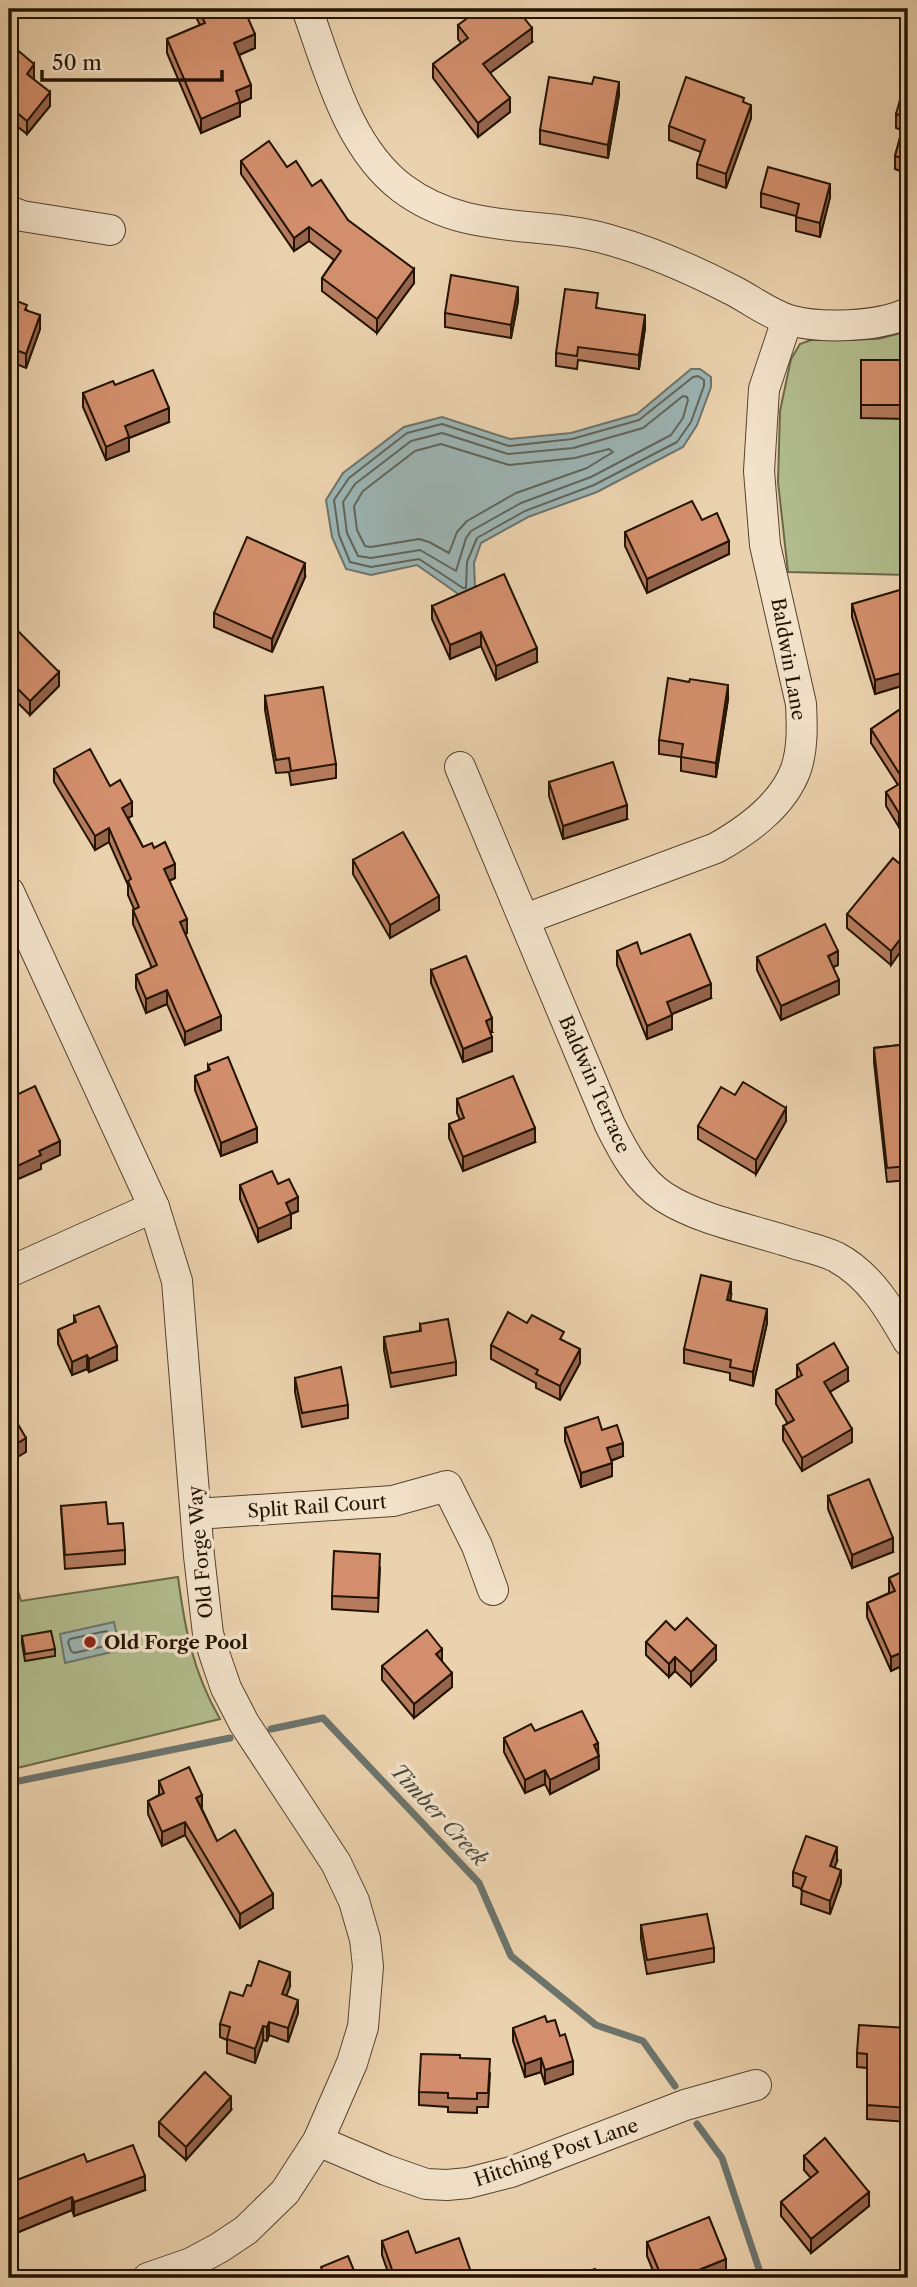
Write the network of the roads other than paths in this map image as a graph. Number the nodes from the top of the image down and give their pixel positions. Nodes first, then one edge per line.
1 (307, 9) edge
2 (9, 211) edge
3 (110, 230) dead end
4 (908, 313) edge
5 (788, 320) junction
6 (460, 766) dead end
7 (9, 892) edge
8 (525, 919) junction
9 (154, 1207) junction
10 (9, 1272) edge
11 (908, 1341) edge
12 (197, 1514) junction
13 (493, 1590) dead end
14 (755, 2085) dead end
15 (318, 2141) junction
16 (148, 2278) edge

1 - 5 street
2 - 3 street
4 - 5 street
5 - 8 street, Baldwin Lane
6 - 8 street, Baldwin Terrace
7 - 9 street, Old Forge Way
8 - 11 street, Baldwin Terrace
9 - 10 street
9 - 12 street, Old Forge Way
12 - 13 street, Split Rail Court
12 - 15 street, Old Forge Way
14 - 15 street, Hitching Post Lane
15 - 16 street, Old Forge Way

